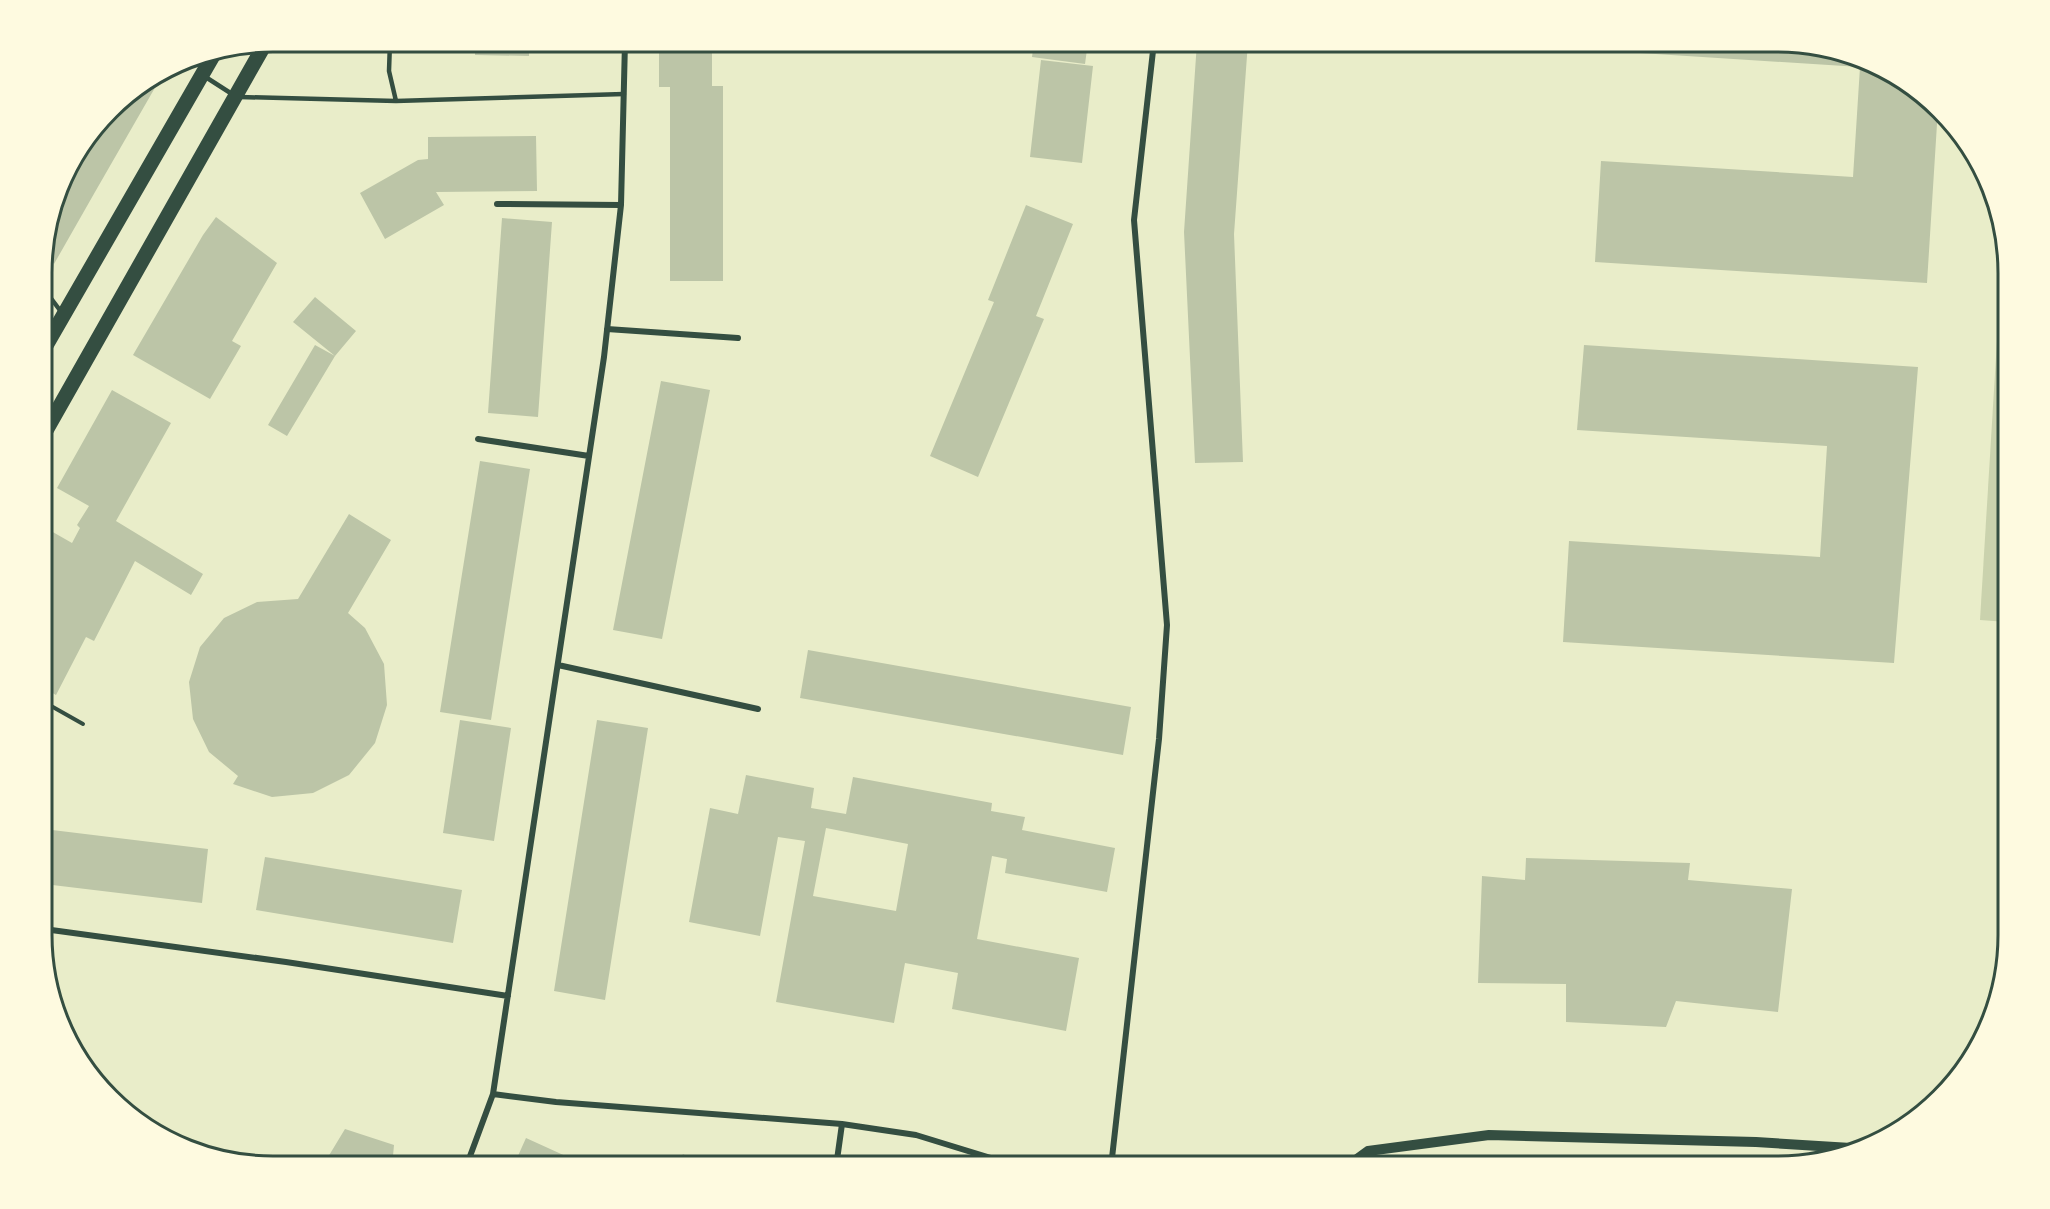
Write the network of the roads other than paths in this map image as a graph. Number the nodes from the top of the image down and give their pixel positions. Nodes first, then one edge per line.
1 (390, 52) edge
2 (625, 52) edge
3 (1153, 52) edge
4 (260, 53) edge
5 (209, 62) edge
6 (201, 75) junction
7 (624, 94) junction
8 (235, 96) junction
9 (396, 101) junction
10 (497, 204) dead end
11 (621, 205) junction
12 (52, 300) edge
13 (63, 314) junction
14 (607, 329) junction
15 (52, 334) edge
16 (738, 338) dead end
17 (52, 420) edge
18 (478, 439) dead end
19 (589, 456) junction
20 (558, 665) junction
21 (758, 709) dead end
22 (52, 930) edge
23 (508, 996) junction
24 (494, 1094) junction
25 (842, 1124) junction
26 (1837, 1148) edge
27 (470, 1156) edge
28 (838, 1156) edge
29 (984, 1156) edge
30 (1112, 1156) edge
31 (1361, 1156) edge

1 - 9 lane
2 - 7 street
3 - 30 street
4 - 8 main road
5 - 6 main road
6 - 8 lane
6 - 13 main road
7 - 9 lane
7 - 11 street
8 - 9 lane
8 - 17 main road
10 - 11 street
11 - 14 street
12 - 13 lane
13 - 15 main road
14 - 16 street
14 - 19 street
18 - 19 street
19 - 20 street
20 - 21 street
20 - 23 street
22 - 23 street
23 - 24 street
24 - 25 street
24 - 27 street
25 - 28 street
25 - 29 street
26 - 31 street

